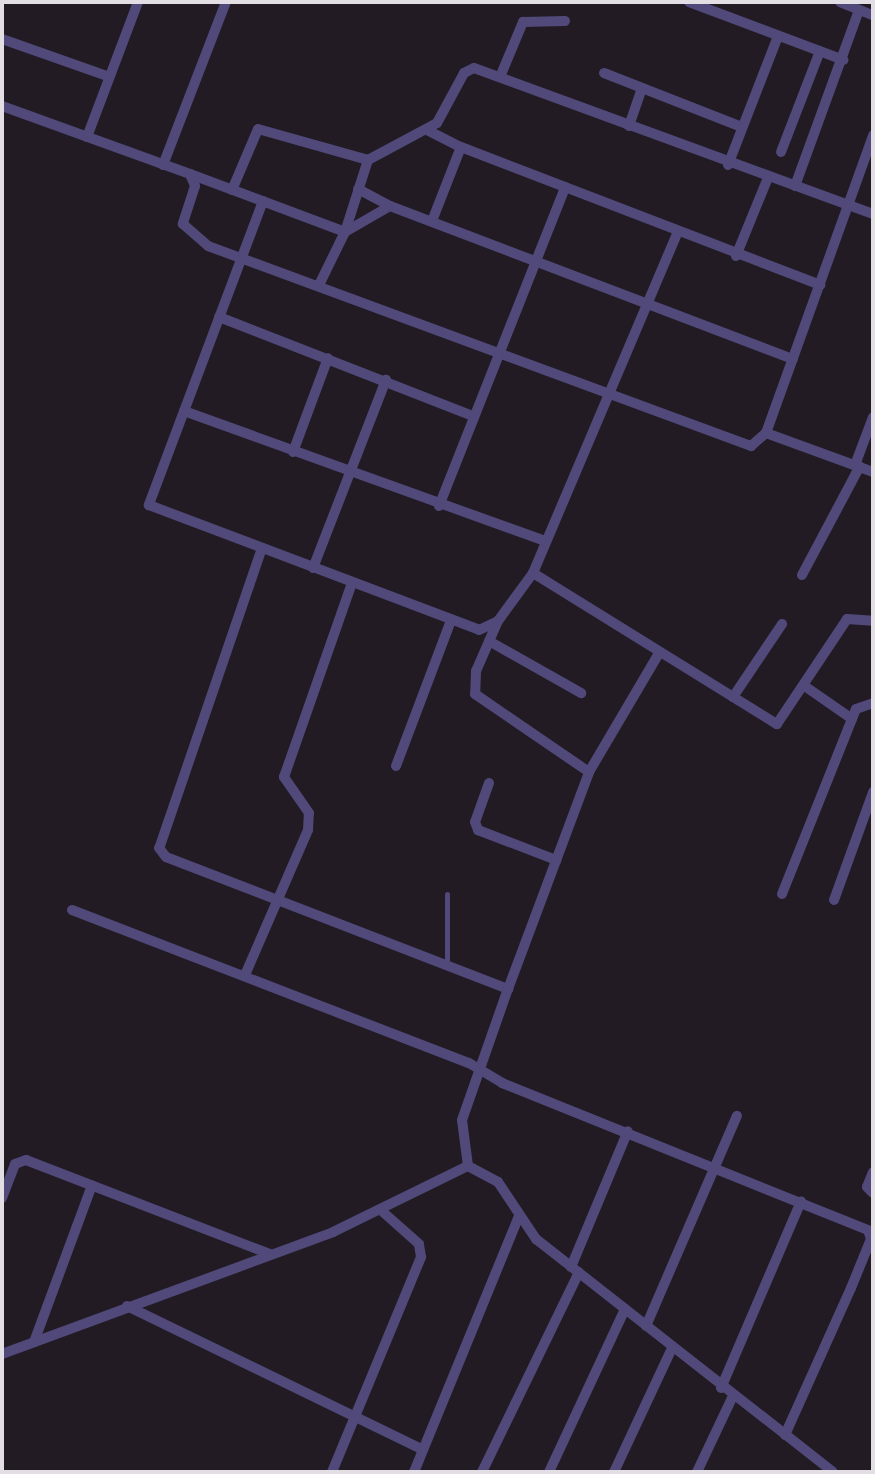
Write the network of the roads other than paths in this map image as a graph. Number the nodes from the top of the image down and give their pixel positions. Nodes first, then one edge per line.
1 (138, 2) edge
2 (226, 2) edge
3 (689, 2) edge
4 (840, 2) edge
5 (859, 10) junction
6 (873, 15) edge
7 (565, 22) dead end
8 (778, 36) junction
9 (2, 39) edge
10 (820, 51) junction
11 (843, 60) junction
12 (604, 73) dead end
13 (110, 77) junction
14 (499, 78) junction
15 (642, 88) junction
16 (2, 106) edge
17 (629, 126) junction
18 (742, 127) junction
19 (427, 130) junction
20 (873, 135) edge
21 (87, 137) junction
22 (461, 147) junction
23 (781, 152) dead end
24 (368, 160) junction
25 (163, 165) junction
26 (728, 165) junction
27 (190, 174) junction
28 (767, 180) junction
29 (795, 186) junction
30 (565, 187) junction
31 (358, 189) junction
32 (232, 190) junction
33 (263, 201) junction
34 (848, 205) junction
35 (390, 206) junction
36 (873, 214) edge
37 (432, 221) junction
38 (345, 232) junction
39 (677, 233) junction
40 (736, 256) junction
41 (242, 257) junction
42 (535, 259) junction
43 (319, 285) junction
44 (820, 285) junction
45 (647, 303) junction
46 (219, 317) junction
47 (501, 351) junction
48 (328, 359) junction
49 (793, 359) junction
50 (386, 380) junction
51 (613, 392) junction
52 (184, 411) junction
53 (471, 415) junction
54 (873, 417) edge
55 (766, 433) junction
56 (293, 452) junction
57 (858, 465) junction
58 (873, 471) edge
59 (349, 473) junction
60 (439, 506) junction
61 (545, 541) junction
62 (262, 548) junction
63 (313, 568) junction
64 (533, 573) junction
65 (802, 575) dead end
66 (352, 583) junction
67 (498, 621) junction
68 (873, 621) edge
69 (450, 623) junction
70 (782, 624) dead end
71 (489, 641) junction
72 (659, 653) junction
73 (806, 687) junction
74 (582, 693) dead end
75 (733, 698) junction
76 (873, 703) edge
77 (852, 719) junction
78 (397, 766) dead end
79 (589, 772) junction
80 (489, 783) dead end
81 (873, 792) edge
82 (556, 860) junction
83 (447, 894) dead end
84 (782, 894) dead end
85 (274, 900) junction
86 (834, 900) dead end
87 (72, 910) dead end
88 (447, 966) junction
89 (246, 975) junction
90 (508, 989) junction
91 (482, 1070) junction
92 (737, 1116) dead end
93 (628, 1131) junction
94 (468, 1166) junction
95 (715, 1166) junction
96 (873, 1172) edge
97 (92, 1185) junction
98 (873, 1193) edge
99 (2, 1198) edge
100 (800, 1201) junction
101 (383, 1212) junction
102 (519, 1216) junction
103 (269, 1254) junction
104 (575, 1270) junction
105 (127, 1306) junction
106 (625, 1309) junction
107 (646, 1326) junction
108 (34, 1342) junction
109 (672, 1348) junction
110 (2, 1354) edge
111 (720, 1388) junction
112 (732, 1398) junction
113 (352, 1415) junction
114 (785, 1435) junction
115 (423, 1450) junction
116 (332, 1472) edge
117 (414, 1472) edge
118 (482, 1472) edge
119 (549, 1472) edge
120 (614, 1472) edge
121 (697, 1472) edge
122 (833, 1472) edge

1 - 13 street
2 - 25 street
3 - 8 street
4 - 5 street
5 - 6 street
5 - 11 street
7 - 14 street
8 - 10 street
8 - 18 street
9 - 13 street
10 - 11 street
10 - 23 street
11 - 29 street
12 - 15 street
13 - 21 street
14 - 17 street
14 - 19 street
15 - 17 street
15 - 18 street
16 - 21 street
17 - 26 street
18 - 26 street
19 - 22 street
19 - 24 street
20 - 34 street
21 - 25 street
22 - 30 street
22 - 37 street
24 - 31 street
24 - 32 street
25 - 27 street
26 - 28 street
27 - 32 street
27 - 41 street
28 - 29 street
28 - 40 street
29 - 34 street
30 - 39 street
30 - 42 street
31 - 35 street
31 - 38 street
32 - 33 street
33 - 38 street
33 - 41 street
34 - 36 street
34 - 44 street
35 - 37 street
35 - 38 street
37 - 42 street
38 - 43 street
39 - 40 street
39 - 45 street
40 - 44 street
41 - 43 street
41 - 46 street
42 - 45 street
42 - 47 street
43 - 47 street
44 - 49 street
45 - 49 street
45 - 51 street
46 - 48 street
46 - 52 street
47 - 51 street
47 - 53 street
48 - 50 street
48 - 56 street
49 - 55 street
50 - 53 street
50 - 59 street
51 - 55 street
51 - 61 street
52 - 56 street
52 - 62 street
53 - 60 street
54 - 57 street
55 - 57 street
56 - 59 street
57 - 58 street
57 - 65 street
59 - 60 street
59 - 63 street
60 - 61 street
61 - 64 street
62 - 63 street
62 - 85 street
63 - 66 street
64 - 67 street
64 - 72 street
66 - 69 street
66 - 85 street
67 - 69 street
67 - 71 street
68 - 73 street
69 - 78 street
70 - 75 street
71 - 74 street
71 - 79 street
72 - 75 street
72 - 79 street
73 - 75 street
73 - 77 street
76 - 77 street
77 - 84 street
79 - 82 street
80 - 82 street
81 - 86 street
82 - 90 street
83 - 88 lane
85 - 88 street
85 - 89 street
87 - 89 street
88 - 90 street
89 - 91 street
90 - 91 street
91 - 93 street
91 - 94 street
92 - 95 street
93 - 95 street
93 - 104 street
94 - 101 street
94 - 102 street
95 - 100 street
95 - 107 street
96 - 98 street
97 - 99 street
97 - 103 street
97 - 108 street
100 - 111 street
100 - 114 street
101 - 103 street
101 - 113 street
102 - 104 street
102 - 115 street
103 - 105 street
104 - 106 street
104 - 118 street
105 - 108 street
105 - 113 street
106 - 107 street
106 - 119 street
107 - 109 street
108 - 110 street
109 - 111 street
109 - 120 street
111 - 112 street
112 - 114 street
112 - 121 street
113 - 115 street
113 - 116 street
114 - 122 street
115 - 117 street

